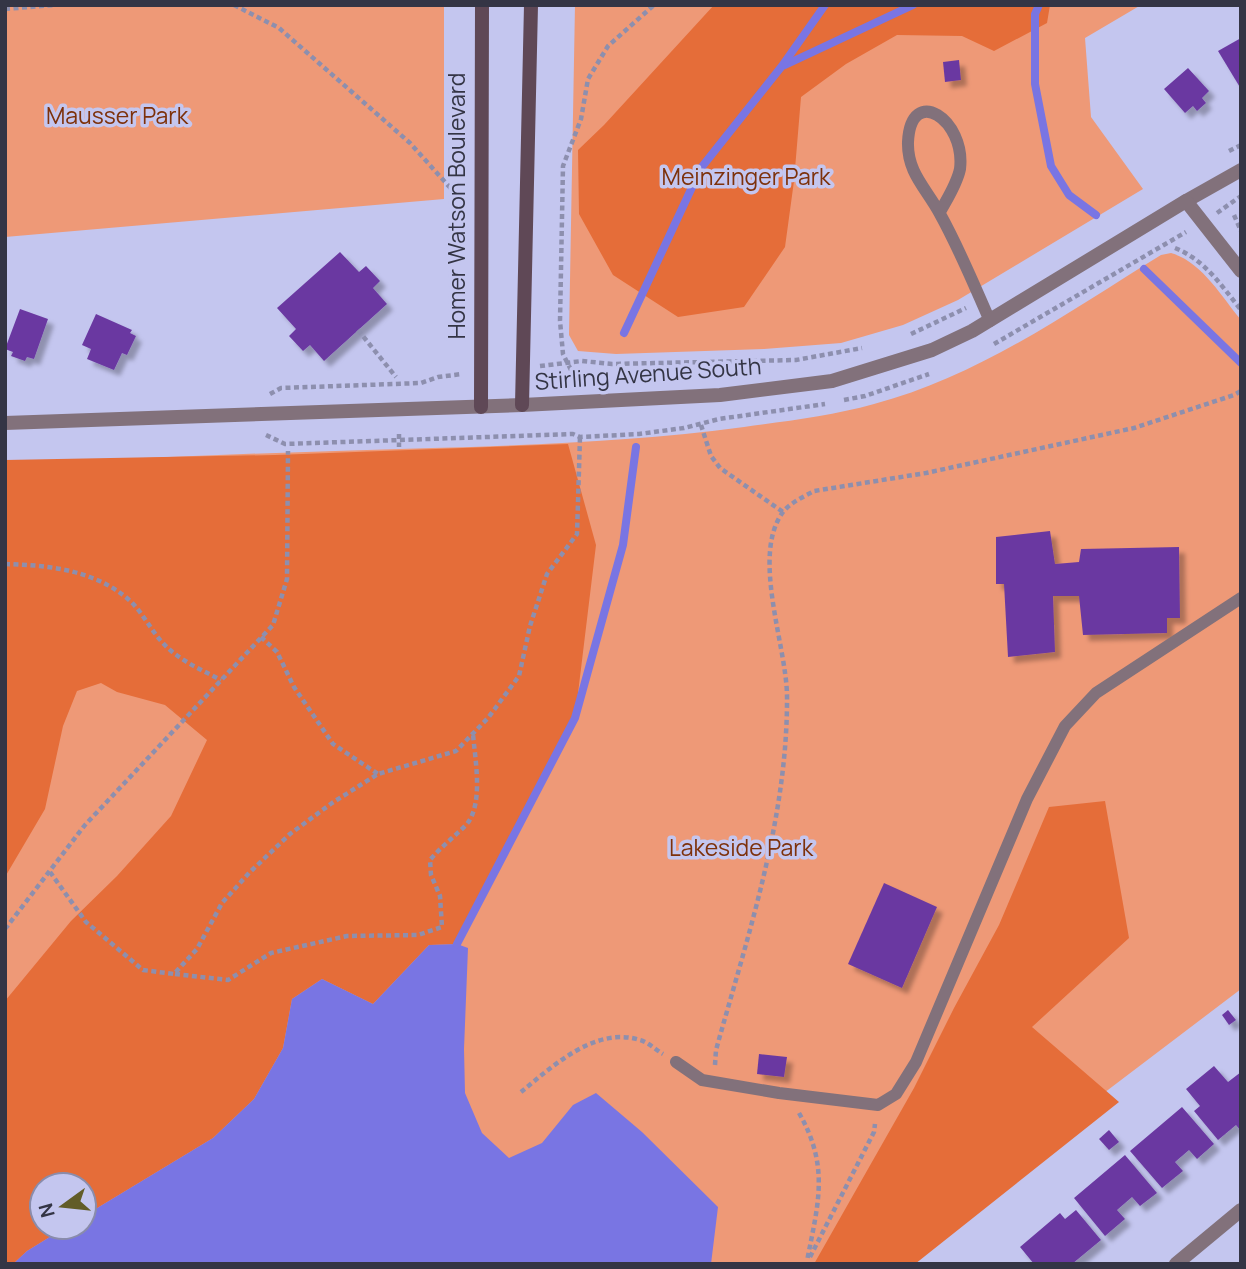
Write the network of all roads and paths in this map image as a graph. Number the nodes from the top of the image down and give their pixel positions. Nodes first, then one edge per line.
1 (54, 5) edge
2 (234, 5) edge
3 (482, 5) edge
4 (531, 5) edge
5 (654, 5) edge
6 (5, 9) edge
7 (1241, 145) edge
8 (1217, 158) dead end
9 (1241, 170) edge
10 (1186, 201) junction
11 (940, 212) junction
12 (1234, 215) dead end
13 (480, 221) junction
14 (1241, 231) edge
15 (1175, 248) dead end
16 (1241, 271) edge
17 (980, 300) junction
18 (1241, 310) edge
19 (990, 321) junction
20 (358, 330) dead end
21 (910, 334) dead end
22 (873, 346) dead end
23 (568, 363) junction
24 (522, 368) junction
25 (571, 370) dead end
26 (480, 372) junction
27 (396, 377) dead end
28 (1241, 391) edge
29 (259, 400) dead end
30 (522, 405) junction
31 (481, 407) junction
32 (5, 423) edge
33 (262, 433) dead end
34 (399, 436) junction
35 (580, 437) junction
36 (399, 447) dead end
37 (288, 451) dead end
38 (783, 512) junction
39 (5, 564) edge
40 (1241, 598) edge
41 (261, 637) junction
42 (221, 680) junction
43 (473, 734) junction
44 (378, 774) junction
45 (50, 872) junction
46 (5, 929) edge
47 (174, 974) junction
48 (676, 1062) joint
49 (724, 1084) junction
50 (521, 1092) dead end
51 (779, 1093) junction
52 (878, 1105) junction
53 (1241, 1210) edge
54 (807, 1262) edge
55 (1176, 1264) edge

1 - 6 path
2 - 13 path
3 - 13 main road, Homer Watson Boulevard
4 - 24 main road
5 - 23 path
7 - 8 path
9 - 10 street, Stirling Avenue South
10 - 16 street
10 - 19 street, Stirling Avenue South
11 - 11 lane
11 - 17 lane
12 - 14 path
13 - 26 main road, Homer Watson Boulevard
15 - 18 path
17 - 19 lane
17 - 21 path
19 - 30 street, Stirling Avenue South
20 - 27 path
22 - 23 path
23 - 24 path
23 - 25 path
24 - 30 main road
26 - 29 path
26 - 31 main road, Homer Watson Boulevard
28 - 38 path
30 - 31 street, Stirling Avenue South
31 - 32 street, Stirling Avenue South
33 - 34 path
34 - 35 path
34 - 36 path
35 - 38 path
35 - 43 path
37 - 41 path
38 - 49 path
39 - 42 path
40 - 52 lane
41 - 42 path
41 - 44 path
42 - 45 path
43 - 44 path
43 - 47 path
44 - 47 path
45 - 46 path
45 - 47 path
48 - 49 lane
48 - 50 path
49 - 51 lane
51 - 52 lane
51 - 54 path
52 - 54 path
53 - 55 street

